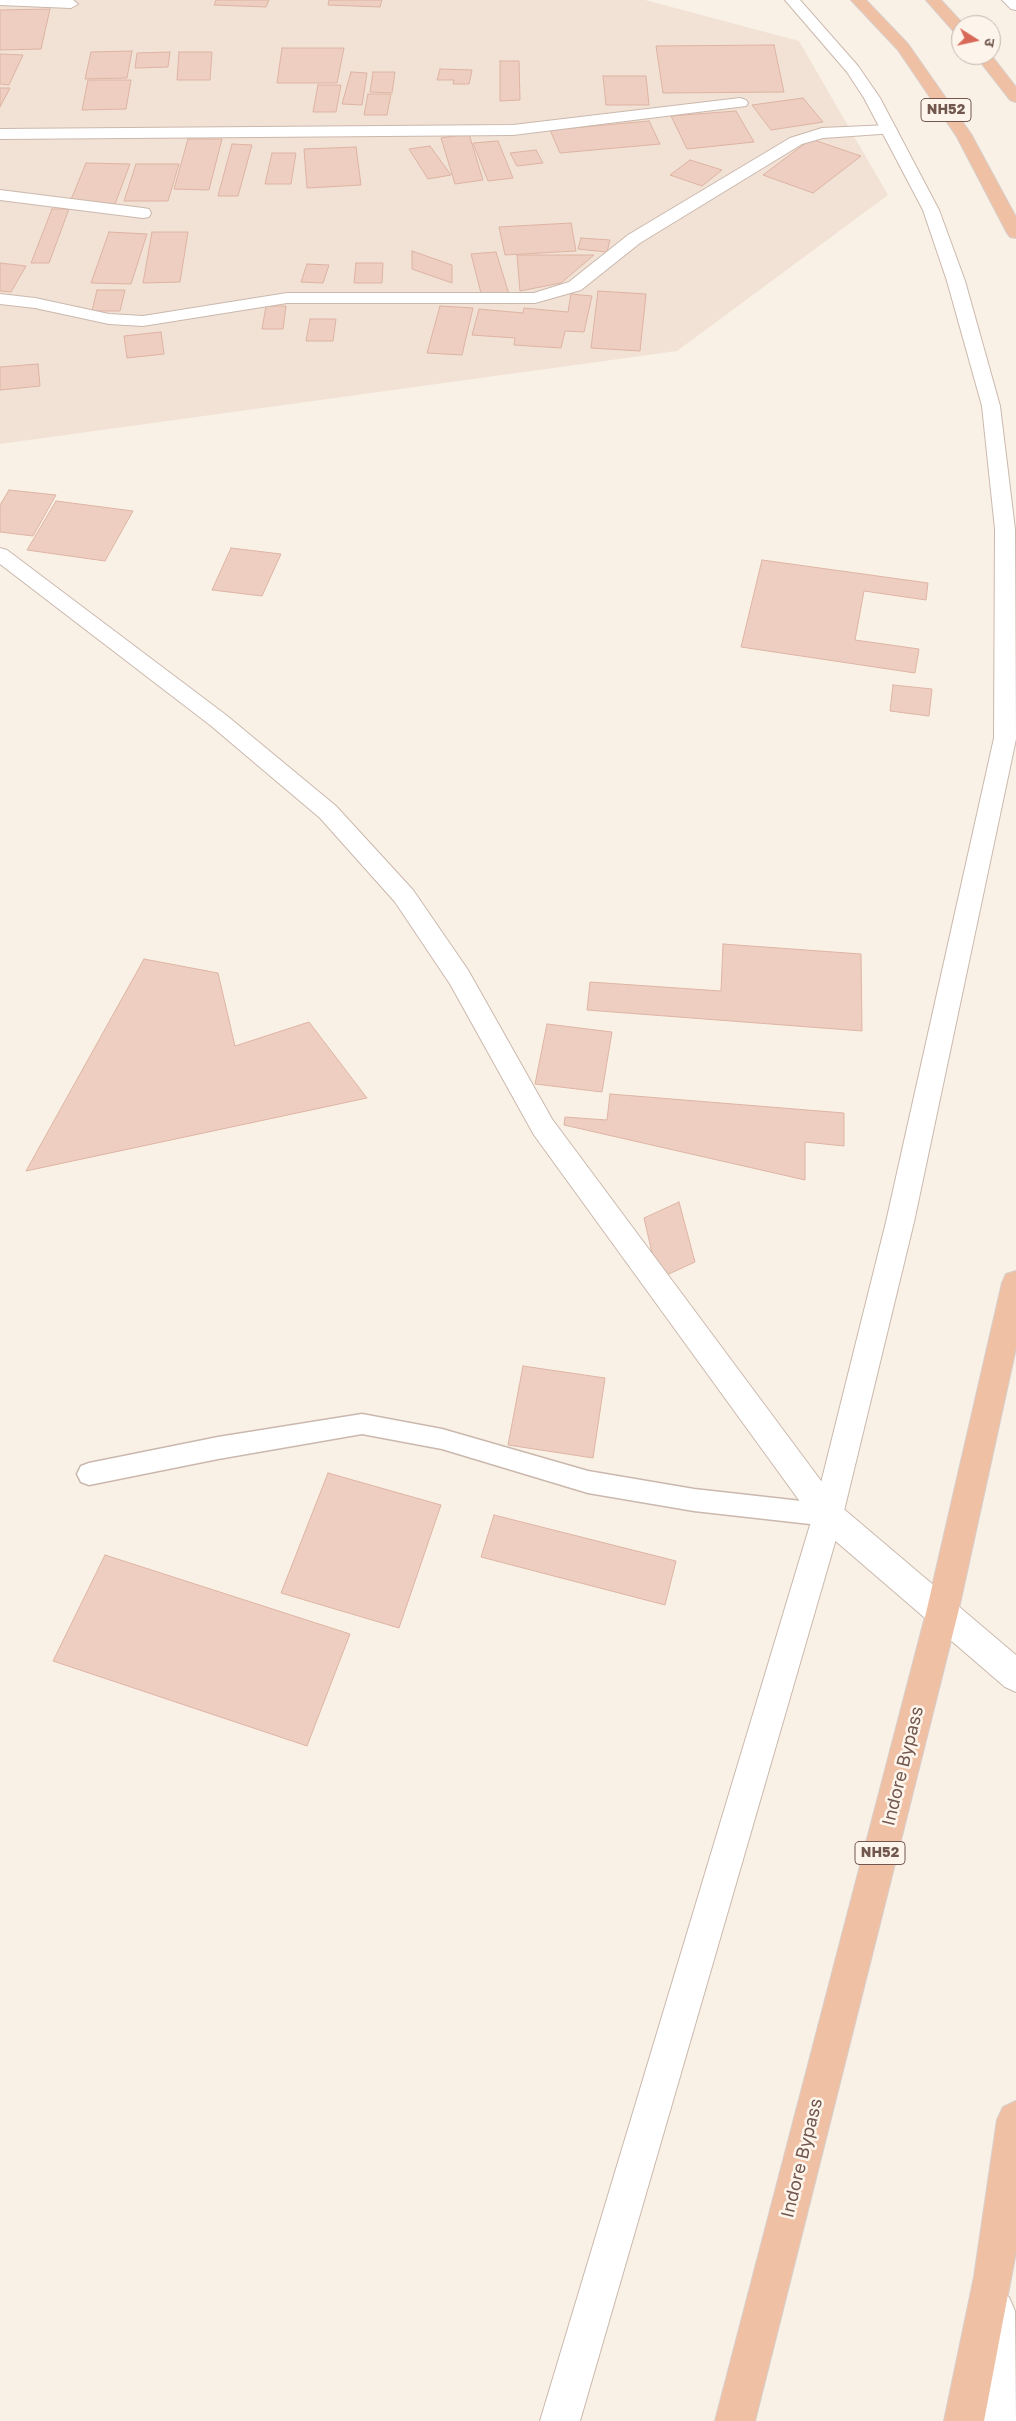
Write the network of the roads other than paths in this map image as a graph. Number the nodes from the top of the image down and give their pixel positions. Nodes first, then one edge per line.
1 (792, 0) edge
2 (858, 0) edge
3 (932, 0) edge
4 (1010, 0) edge
5 (0, 1) edge
6 (71, 4) dead end
7 (1016, 6) edge
8 (951, 20) edge
9 (991, 65) edge
10 (1016, 97) edge
11 (740, 103) dead end
12 (889, 130) junction
13 (0, 134) edge
14 (0, 195) edge
15 (143, 213) dead end
16 (1016, 233) edge
17 (0, 299) edge
18 (0, 554) edge
19 (1016, 1283) edge
20 (89, 1474) dead end
21 (828, 1515) junction
22 (942, 1613) junction
23 (1016, 1676) edge
24 (1016, 2120) edge
25 (993, 2277) junction
26 (560, 2421) edge
27 (735, 2421) edge
28 (964, 2421) edge
29 (1003, 2421) edge

1 - 12 street
2 - 16 highway, NH52
3 - 8 highway
4 - 7 street
5 - 6 street
9 - 10 highway
11 - 13 street
12 - 17 street
12 - 21 street
14 - 15 street
18 - 21 street
19 - 22 highway, Indore Bypass / NH52
20 - 21 lane
21 - 22 street
21 - 26 street
22 - 23 street
22 - 27 highway, Indore Bypass / NH52
24 - 25 highway
25 - 28 highway
25 - 29 street

